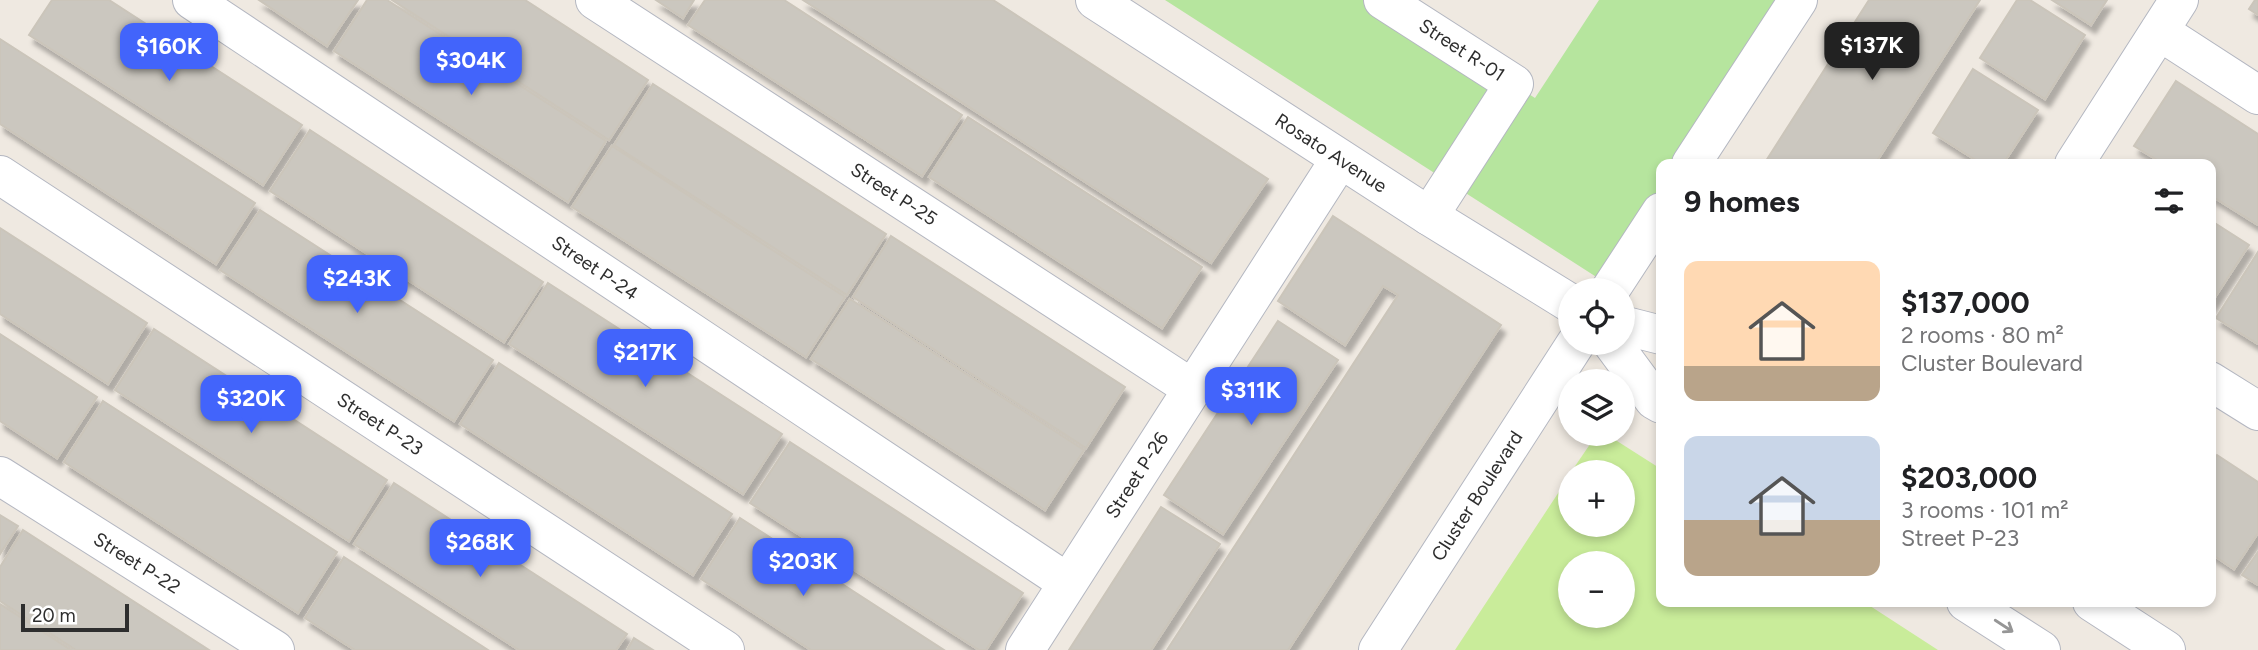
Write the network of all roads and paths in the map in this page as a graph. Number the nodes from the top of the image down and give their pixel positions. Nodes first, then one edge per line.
1 (191, 0) edge
2 (596, 0) edge
3 (1095, 0) edge
4 (1383, 0) edge
5 (1797, 0) edge
6 (2169, 15) edge
7 (2258, 95) edge
8 (1340, 159) junction
9 (1694, 159) edge
10 (2077, 159) edge
11 (0, 175) edge
12 (1429, 216) junction
13 (1656, 220) edge
14 (1618, 278) edge
15 (1558, 296) edge
16 (1635, 328) edge
17 (1656, 334) edge
18 (1568, 355) edge
19 (1621, 355) edge
20 (2216, 385) edge
21 (1193, 389) junction
22 (1656, 401) edge
23 (2258, 411) edge
24 (0, 476) edge
25 (1068, 583) junction
26 (1974, 607) edge
27 (2099, 607) edge
28 (2149, 645) edge
29 (275, 650) edge
30 (725, 650) edge
31 (1025, 650) edge
32 (1378, 650) edge
33 (2041, 650) edge

1 - 25 street, Street P-24
2 - 21 street, Street P-25
3 - 8 street, Rosato Avenue
4 - 12 street, Street R-01
5 - 9 street
6 - 7 street
6 - 10 street
8 - 12 street, Rosato Avenue
8 - 21 street, Street P-26
11 - 30 street, Street P-23
12 - 15 street, Rosato Avenue
13 - 14 street
16 - 17 street
18 - 32 street, Cluster Boulevard
19 - 22 street
20 - 23 street
21 - 25 street, Street P-26
24 - 29 street, Street P-22
25 - 31 street, Street P-26
26 -> 33 street
27 - 28 street

